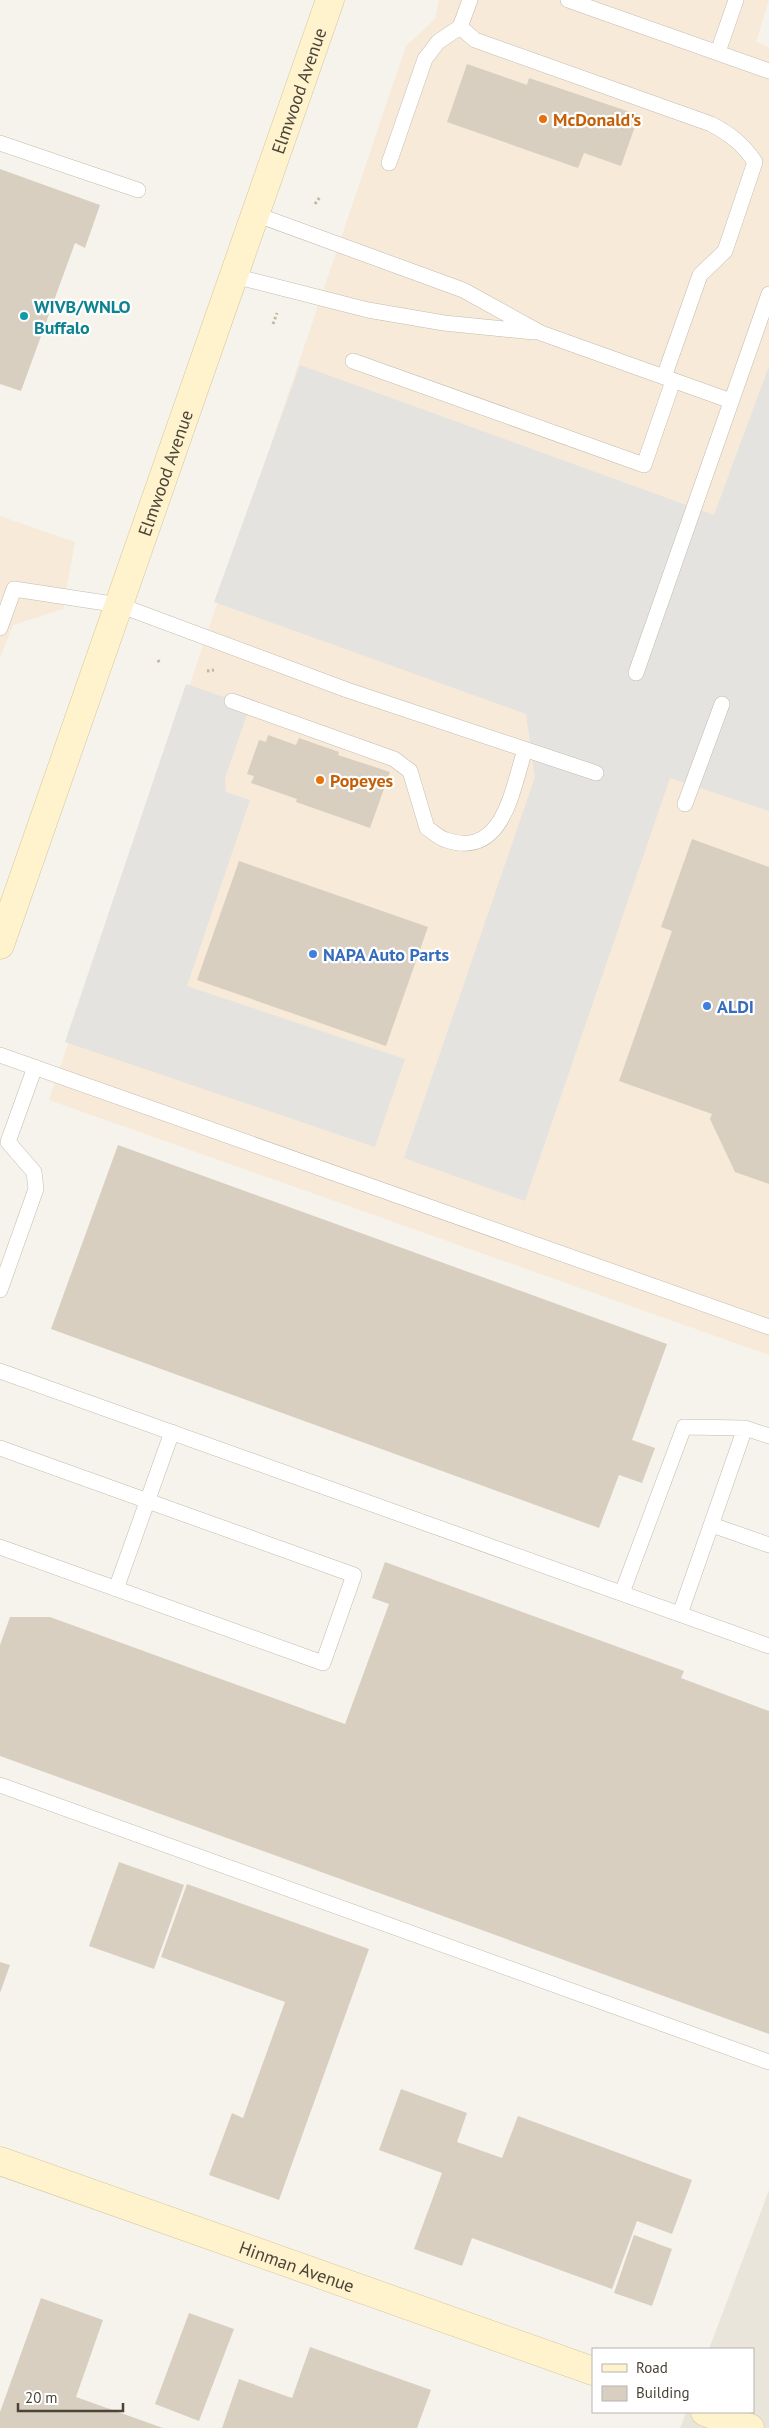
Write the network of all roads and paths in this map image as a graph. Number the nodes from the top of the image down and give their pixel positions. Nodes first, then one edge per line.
1 (330, 0) edge
2 (470, 0) edge
3 (568, 0) edge
4 (736, 0) edge
5 (460, 28) junction
6 (718, 52) junction
7 (769, 71) edge
8 (0, 143) edge
9 (389, 163) dead end
10 (138, 190) dead end
11 (320, 197) dead end
12 (315, 204) dead end
13 (255, 214) junction
14 (234, 276) junction
15 (769, 294) edge
16 (278, 310) dead end
17 (273, 324) dead end
18 (541, 333) junction
19 (353, 361) dead end
20 (669, 379) junction
21 (731, 401) junction
22 (119, 605) junction
23 (0, 628) edge
24 (158, 660) dead end
25 (160, 664) dead end
26 (214, 670) dead end
27 (207, 671) dead end
28 (636, 673) dead end
29 (232, 701) dead end
30 (722, 704) dead end
31 (525, 750) junction
32 (596, 773) dead end
33 (685, 804) dead end
34 (2, 931) edge
35 (0, 1055) edge
36 (35, 1067) junction
37 (0, 1290) edge
38 (769, 1327) edge
39 (0, 1371) edge
40 (745, 1428) junction
41 (172, 1432) junction
42 (769, 1436) edge
43 (0, 1448) edge
44 (147, 1501) junction
45 (712, 1525) junction
46 (769, 1545) edge
47 (0, 1547) edge
48 (116, 1589) junction
49 (622, 1593) junction
50 (680, 1614) junction
51 (769, 1646) edge
52 (0, 1784) edge
53 (769, 2062) edge
54 (0, 2161) edge
55 (592, 2372) edge
56 (708, 2413) edge
57 (750, 2428) edge

1 - 13 street, Elmwood Avenue
2 - 5 lane
3 - 6 lane
4 - 6 lane
5 - 9 lane
5 - 20 lane
6 - 7 lane
8 - 10 lane
11 - 12 path
13 - 14 street, Elmwood Avenue
13 - 18 lane
14 - 18 lane
14 - 22 street, Elmwood Avenue
15 - 21 lane
16 - 17 path
18 - 20 lane
19 - 20 lane
20 - 21 lane
21 - 28 lane
22 - 23 lane
22 - 31 lane
22 - 34 street, Elmwood Avenue
24 - 25 path
26 - 27 path
29 - 31 lane
30 - 33 lane
31 - 32 lane
35 - 36 lane
36 - 37 lane
36 - 38 lane
39 - 41 lane
40 - 42 lane
40 - 45 lane
40 - 49 lane
41 - 44 lane
41 - 49 lane
43 - 44 lane
44 - 48 lane
44 - 48 lane
45 - 46 lane
45 - 50 lane
47 - 48 lane
49 - 50 lane
50 - 51 lane
52 - 53 lane
54 - 55 street, Hinman Avenue
56 - 57 street

